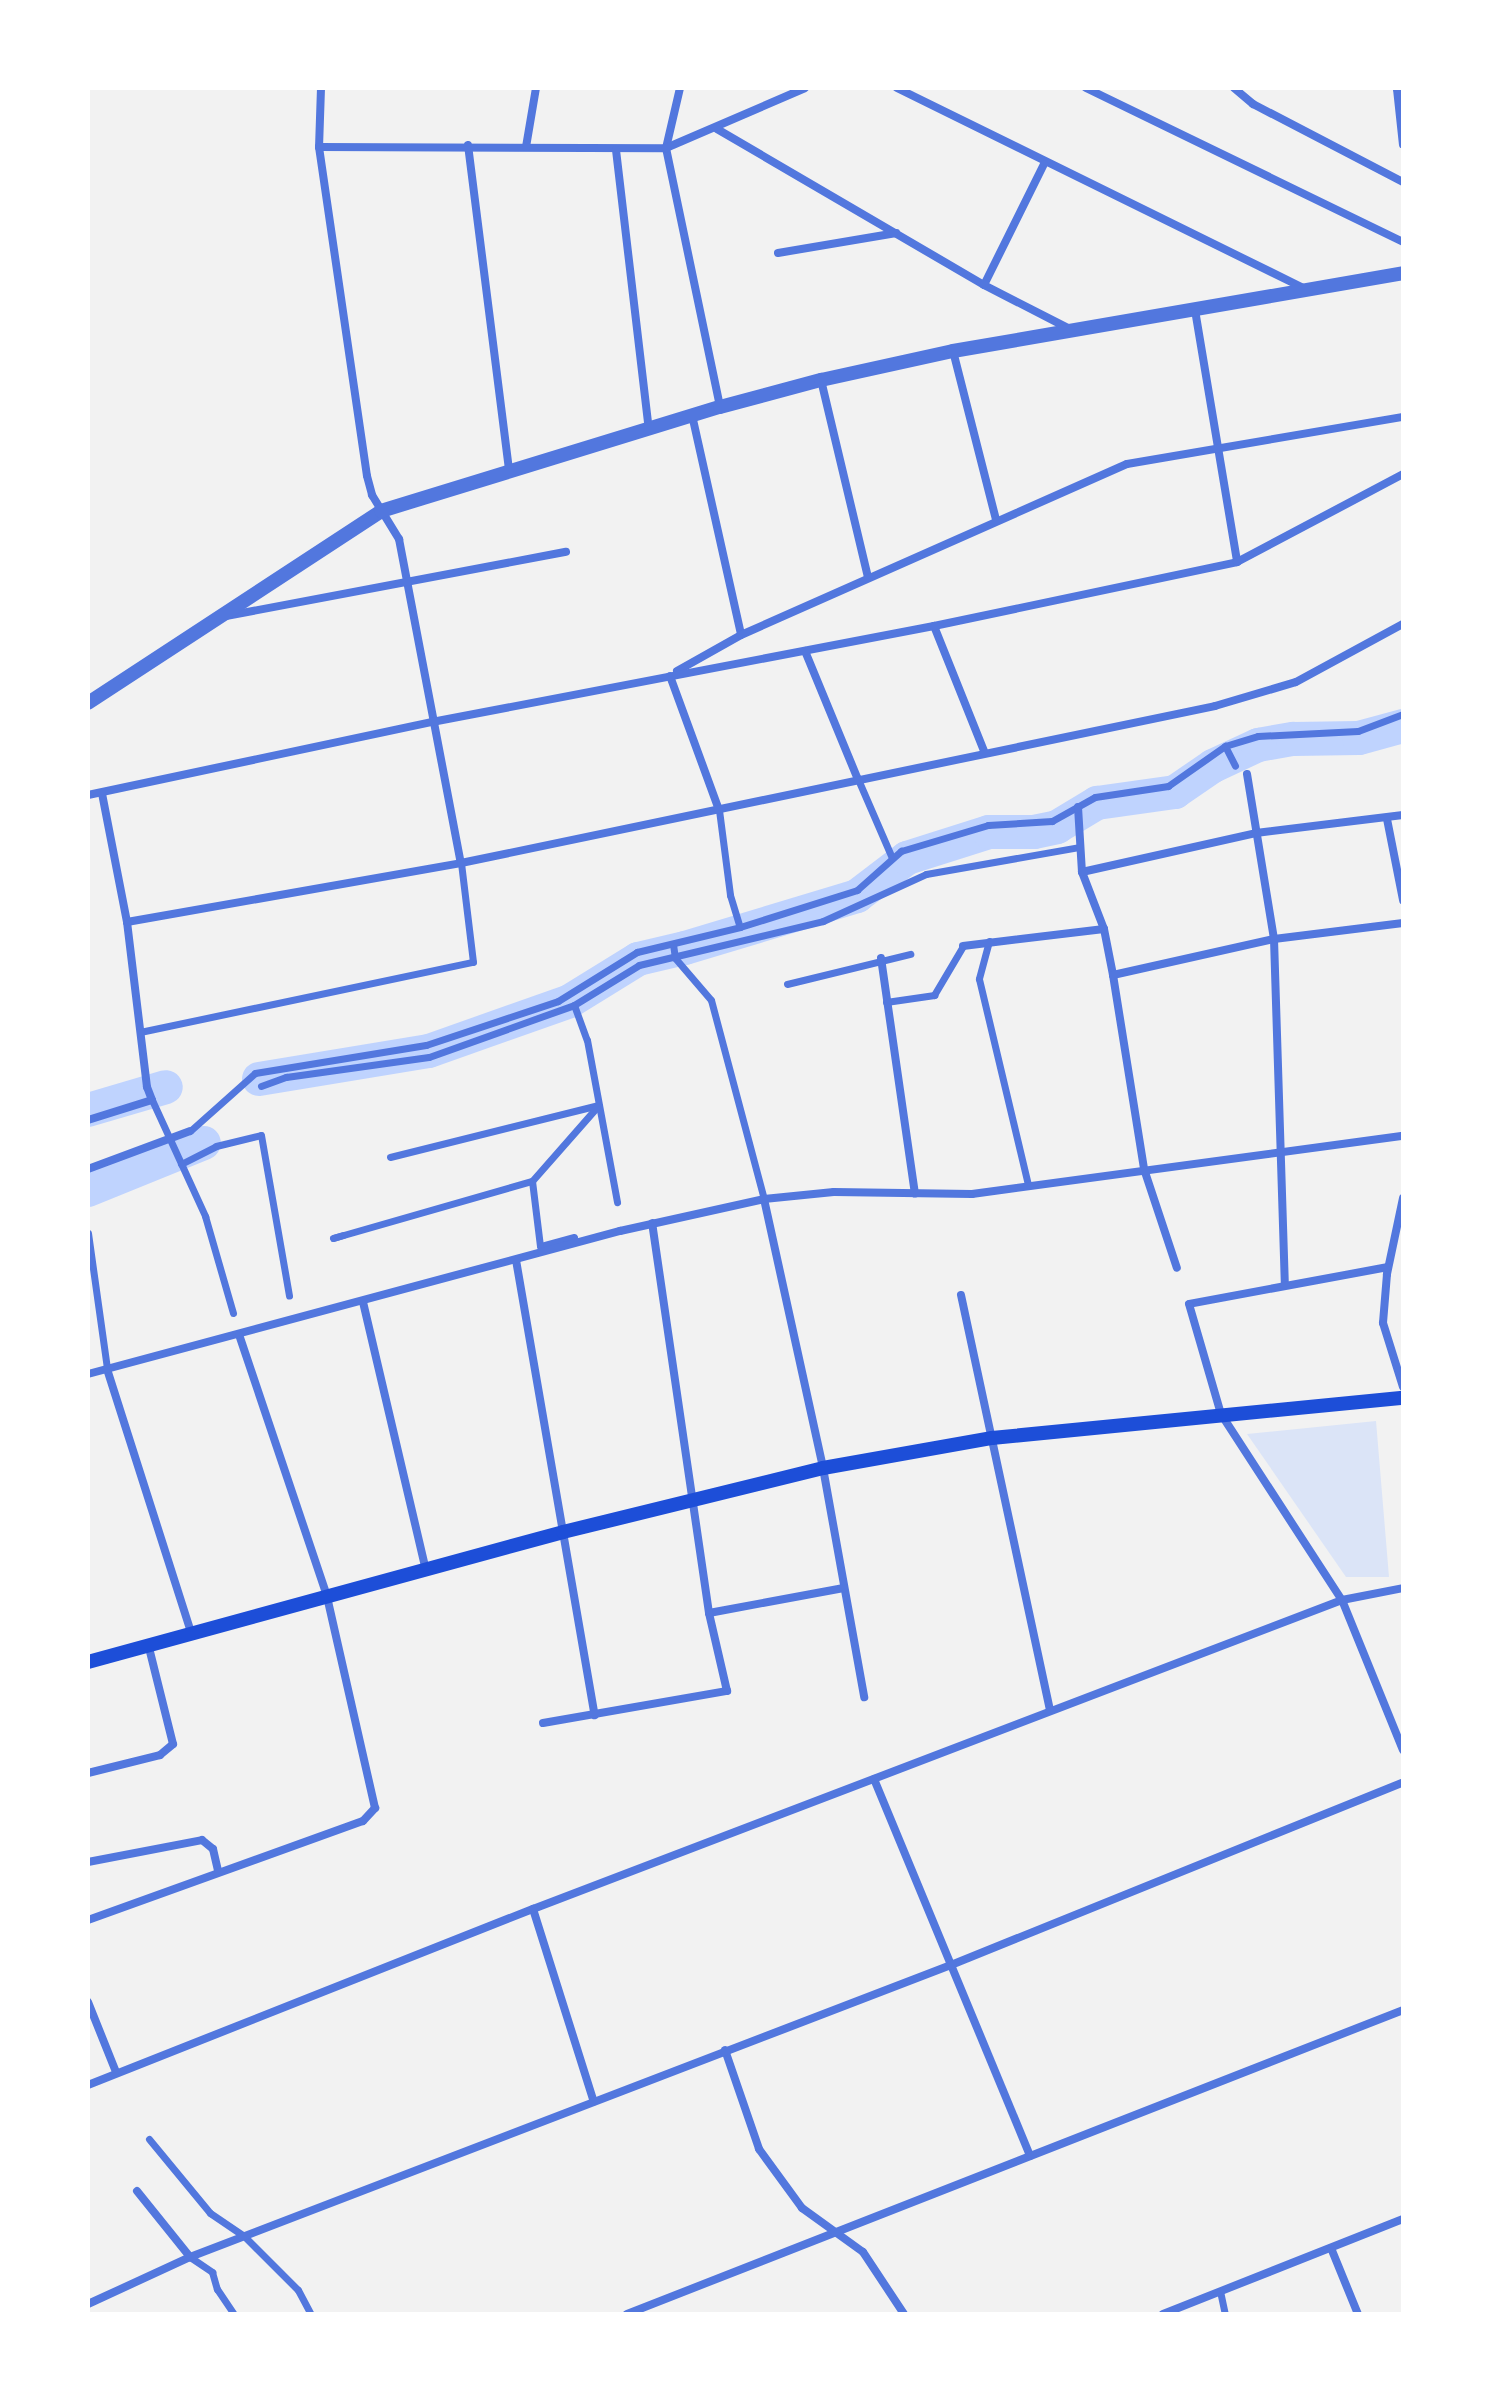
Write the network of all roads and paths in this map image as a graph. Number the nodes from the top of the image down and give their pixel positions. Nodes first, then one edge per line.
1 (321, 88) edge
2 (536, 88) edge
3 (680, 88) edge
4 (805, 88) edge
5 (897, 88) edge
6 (1086, 88) edge
7 (1234, 88) edge
8 (1400, 88) edge
9 (717, 129) junction
10 (468, 145) junction
11 (1403, 145) edge
12 (319, 147) junction
13 (526, 147) junction
14 (666, 148) junction
15 (616, 150) junction
16 (1044, 164) junction
17 (1403, 182) edge
18 (897, 233) junction
19 (1403, 242) edge
20 (778, 253) dead end
21 (1403, 273) edge
22 (984, 285) junction
23 (1307, 290) junction
24 (1195, 310) junction
25 (1073, 331) junction
26 (953, 351) junction
27 (821, 380) junction
28 (720, 407) junction
29 (692, 415) junction
30 (1403, 417) edge
31 (649, 429) junction
32 (1217, 447) junction
33 (509, 471) junction
34 (1403, 474) edge
35 (381, 511) junction
36 (996, 520) junction
37 (566, 552) dead end
38 (1237, 562) junction
39 (868, 577) junction
40 (406, 584) junction
41 (221, 617) junction
42 (1403, 624) edge
43 (934, 626) junction
44 (741, 635) junction
45 (805, 651) junction
46 (670, 676) junction
47 (88, 703) edge
48 (1403, 714) edge
49 (432, 722) junction
50 (1225, 746) junction
51 (984, 751) junction
52 (1235, 766) dead end
53 (1247, 774) dead end
54 (857, 777) junction
55 (102, 793) junction
56 (88, 795) edge
57 (1078, 807) junction
58 (719, 810) junction
59 (1403, 815) edge
60 (1387, 819) junction
61 (1256, 833) junction
62 (1079, 847) junction
63 (892, 858) junction
64 (461, 863) junction
65 (1082, 872) junction
66 (1403, 900) edge
67 (127, 922) junction
68 (1403, 923) edge
69 (739, 924) dead end
70 (1104, 929) junction
71 (1274, 939) junction
72 (989, 941) junction
73 (673, 944) junction
74 (963, 946) joint
75 (910, 954) dead end
76 (675, 958) junction
77 (881, 958) junction
78 (1113, 975) junction
79 (787, 984) dead end
80 (886, 1002) junction
81 (574, 1005) junction
82 (531, 1010) junction
83 (536, 1019) junction
84 (140, 1032) junction
85 (285, 1067) junction
86 (286, 1077) junction
87 (261, 1086) dead end
88 (152, 1100) junction
89 (599, 1105) junction
90 (88, 1120) edge
91 (190, 1131) joint
92 (1403, 1136) edge
93 (171, 1145) junction
94 (1282, 1149) junction
95 (390, 1157) dead end
96 (181, 1164) junction
97 (88, 1169) edge
98 (1144, 1169) junction
99 (532, 1181) junction
100 (1028, 1185) junction
101 (915, 1194) junction
102 (1403, 1198) edge
103 (764, 1199) junction
104 (617, 1202) dead end
105 (652, 1223) junction
106 (88, 1233) edge
107 (343, 1235) dead end
108 (574, 1237) dead end
109 (516, 1260) junction
110 (1388, 1267) junction
111 (1177, 1268) dead end
112 (1285, 1285) junction
113 (961, 1295) dead end
114 (289, 1296) dead end
115 (363, 1302) junction
116 (233, 1313) dead end
117 (239, 1335) junction
118 (107, 1369) junction
119 (88, 1374) edge
120 (1403, 1387) edge
121 (1403, 1398) edge
122 (1221, 1414) junction
123 (992, 1438) junction
124 (823, 1468) junction
125 (694, 1498) junction
126 (563, 1532) junction
127 (426, 1570) junction
128 (844, 1588) junction
129 (1403, 1588) edge
130 (327, 1596) junction
131 (1342, 1600) junction
132 (709, 1613) junction
133 (191, 1633) junction
134 (148, 1644) junction
135 (88, 1662) edge
136 (864, 1697) dead end
137 (1050, 1711) junction
138 (595, 1715) junction
139 (543, 1723) dead end
140 (1402, 1746) edge
141 (88, 1773) edge
142 (874, 1779) junction
143 (1403, 1782) edge
144 (88, 1862) edge
145 (218, 1871) junction
146 (533, 1909) junction
147 (88, 1920) edge
148 (951, 1965) junction
149 (88, 2002) edge
150 (1403, 2010) edge
151 (725, 2050) junction
152 (116, 2072) junction
153 (88, 2085) edge
154 (594, 2102) junction
155 (149, 2139) dead end
156 (1030, 2156) junction
157 (137, 2191) dead end
158 (1403, 2219) edge
159 (835, 2230) junction
160 (244, 2236) junction
161 (1331, 2248) junction
162 (190, 2257) junction
163 (1220, 2291) junction
164 (88, 2304) edge
165 (234, 2314) edge
166 (311, 2314) edge
167 (627, 2314) edge
168 (904, 2314) edge
169 (1163, 2314) edge
170 (1225, 2314) edge
171 (1358, 2314) edge

1 - 12 street
2 - 13 street
3 - 14 street
4 - 9 street
5 - 16 street
6 - 19 street
7 - 17 street
8 - 11 street
9 - 14 street
9 - 18 street
10 - 12 street
10 - 13 street
10 - 33 street
12 - 35 street
13 - 15 street
14 - 15 street
14 - 28 street
15 - 31 street
16 - 22 street
16 - 23 street
18 - 20 street
18 - 22 street
21 - 23 street
22 - 25 street
23 - 24 street
24 - 25 street
24 - 32 street
25 - 26 street
26 - 27 street
26 - 36 street
27 - 28 street
27 - 39 street
28 - 29 street
29 - 31 street
29 - 44 street
30 - 32 street
31 - 33 street
32 - 36 street
32 - 38 street
33 - 35 street
34 - 38 street
35 - 40 street
35 - 41 street
36 - 39 street
37 - 40 street
38 - 43 street
39 - 44 street
40 - 41 street
40 - 49 street
41 - 47 street
42 - 51 street
43 - 45 street
43 - 51 street
44 - 46 street
45 - 46 street
45 - 54 street
46 - 49 street
46 - 58 street
48 - 50 street
49 - 55 street
49 - 64 street
50 - 52 street
50 - 57 street
51 - 54 street
53 - 61 street
54 - 58 street
54 - 63 street
55 - 56 street
55 - 67 street
57 - 62 street
57 - 63 street
58 - 64 street
58 - 69 street
59 - 60 street
60 - 61 street
60 - 66 street
61 - 65 street
61 - 71 street
62 - 65 street
62 - 76 street
63 - 73 street
64 - 67 street
64 - 84 street
65 - 70 street
67 - 84 street
68 - 71 street
70 - 72 street
70 - 78 street
71 - 78 street
71 - 94 street
72 - 74 street
72 - 100 street
73 - 76 street
73 - 82 street
74 - 80 street
75 - 77 street
76 - 81 street
76 - 103 street
77 - 79 street
77 - 80 street
78 - 98 street
80 - 101 street
81 - 83 street
81 - 89 street
82 - 83 street
82 - 85 street
83 - 86 street
84 - 88 street
85 - 86 street
85 - 91 street
86 - 87 street
88 - 90 street
88 - 93 street
89 - 95 street
89 - 99 street
89 - 104 street
91 - 93 street
92 - 94 street
93 - 96 street
93 - 97 street
94 - 98 street
94 - 112 street
96 - 114 street
96 - 116 street
98 - 100 street
98 - 111 street
99 - 107 street
99 - 108 street
100 - 101 street
101 - 103 street
102 - 110 street
103 - 105 street
103 - 124 street
105 - 109 street
105 - 125 street
106 - 118 street
109 - 115 street
109 - 126 street
110 - 112 street
110 - 120 street
112 - 122 street
113 - 123 street
115 - 117 street
115 - 127 street
117 - 118 street
117 - 130 street
118 - 119 street
118 - 133 street
121 - 122 main road
122 - 123 main road
122 - 131 street
123 - 124 main road
123 - 137 street
124 - 125 main road
124 - 128 street
125 - 126 main road
125 - 132 street
126 - 127 main road
126 - 138 street
127 - 130 main road
128 - 132 street
128 - 136 street
129 - 131 street
130 - 133 main road
130 - 145 street
131 - 137 street
131 - 140 street
132 - 138 street
133 - 134 main road
134 - 135 main road
134 - 141 street
137 - 142 street
138 - 139 street
142 - 146 street
142 - 148 street
143 - 148 street
144 - 145 street
145 - 147 street
146 - 152 street
146 - 154 street
148 - 151 street
148 - 156 street
149 - 152 street
150 - 156 street
151 - 154 street
151 - 159 street
152 - 153 street
154 - 160 street
155 - 160 street
156 - 159 street
157 - 162 street
158 - 161 street
159 - 167 street
159 - 168 street
160 - 162 street
160 - 166 street
161 - 163 street
161 - 171 street
162 - 164 street
162 - 165 street
163 - 169 street
163 - 170 street

